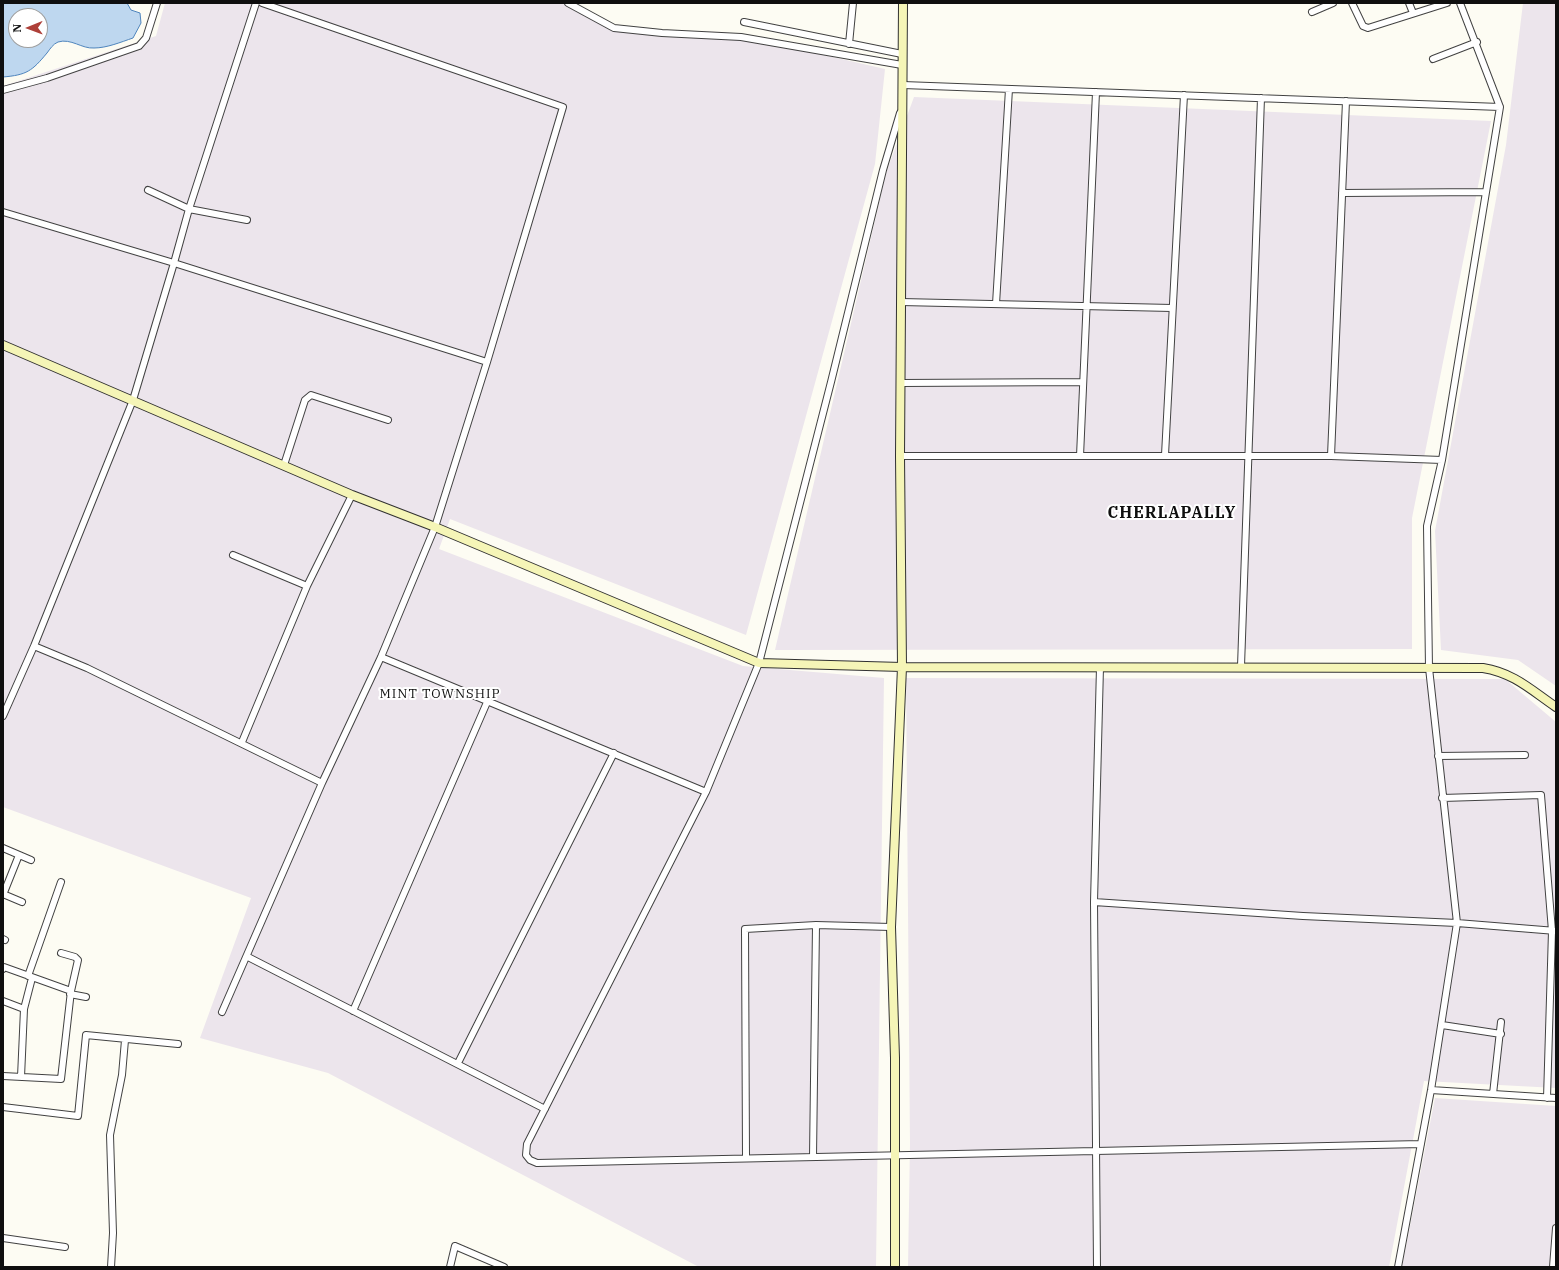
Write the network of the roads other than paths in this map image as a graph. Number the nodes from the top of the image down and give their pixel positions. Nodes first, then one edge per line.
1 (157, 3) edge
2 (256, 3) edge
3 (262, 3) edge
4 (568, 3) edge
5 (853, 3) edge
6 (903, 3) edge
7 (1333, 3) edge
8 (1352, 3) edge
9 (1409, 3) edge
10 (1447, 3) edge
11 (1460, 3) edge
12 (1312, 12) dead end
13 (1413, 13) junction
14 (744, 22) dead end
15 (1476, 42) junction
16 (849, 44) junction
17 (902, 54) junction
18 (1433, 59) dead end
19 (902, 65) junction
20 (902, 85) junction
21 (1009, 89) junction
22 (3, 90) edge
23 (1096, 92) junction
24 (1184, 95) junction
25 (1261, 98) junction
26 (1346, 101) junction
27 (1500, 106) junction
28 (901, 112) junction
29 (148, 190) dead end
30 (1485, 192) junction
31 (1342, 193) junction
32 (189, 209) junction
33 (3, 212) edge
34 (247, 220) dead end
35 (174, 264) junction
36 (901, 302) junction
37 (996, 304) junction
38 (1086, 306) junction
39 (1172, 308) junction
40 (3, 345) edge
41 (487, 362) junction
42 (1083, 382) junction
43 (901, 383) junction
44 (133, 400) junction
45 (388, 420) dead end
46 (1165, 455) junction
47 (900, 456) junction
48 (1080, 456) junction
49 (1248, 456) junction
50 (1331, 456) junction
51 (1442, 460) junction
52 (284, 465) junction
53 (352, 495) junction
54 (435, 527) junction
55 (233, 555) dead end
56 (307, 586) junction
57 (34, 646) junction
58 (381, 657) junction
59 (759, 663) junction
60 (1241, 666) junction
61 (902, 667) junction
62 (1100, 667) junction
63 (1429, 668) junction
64 (488, 700) junction
65 (1556, 707) edge
66 (3, 716) edge
67 (242, 742) junction
68 (614, 753) junction
69 (1525, 755) dead end
70 (1438, 756) junction
71 (322, 783) junction
72 (706, 792) junction
73 (1442, 798) junction
74 (3, 848) edge
75 (19, 855) junction
76 (31, 860) dead end
77 (61, 882) dead end
78 (3, 894) edge
79 (22, 902) dead end
80 (1094, 902) junction
81 (1457, 923) junction
82 (816, 925) junction
83 (891, 927) junction
84 (1554, 931) edge
85 (61, 954) dead end
86 (248, 957) junction
87 (3, 967) edge
88 (30, 977) junction
89 (70, 993) junction
90 (86, 997) dead end
91 (3, 1001) edge
92 (24, 1009) junction
93 (353, 1011) junction
94 (222, 1012) dead end
95 (1501, 1022) dead end
96 (1442, 1025) junction
97 (1501, 1034) junction
98 (125, 1040) junction
99 (178, 1044) dead end
100 (458, 1063) junction
101 (3, 1076) edge
102 (21, 1077) junction
103 (1431, 1090) junction
104 (1494, 1094) junction
105 (1547, 1098) junction
106 (1556, 1098) edge
107 (3, 1107) edge
108 (545, 1109) junction
109 (1421, 1144) junction
110 (1096, 1151) junction
111 (896, 1155) junction
112 (813, 1156) junction
113 (746, 1158) junction
114 (1556, 1228) edge
115 (3, 1238) edge
116 (65, 1247) dead end
117 (111, 1267) edge
118 (450, 1267) edge
119 (504, 1267) edge
120 (895, 1267) edge
121 (1097, 1267) edge
122 (1398, 1267) edge
123 (1553, 1267) edge

1 - 22 street
2 - 32 street
3 - 41 street
4 - 19 street
5 - 16 street
6 - 17 street
7 - 12 street
8 - 13 street
9 - 13 street
10 - 13 street
11 - 15 street
14 - 16 street
15 - 18 street
15 - 27 street
16 - 17 street
17 - 19 street
19 - 20 street
20 - 21 street
20 - 28 street
21 - 23 street
21 - 37 street
23 - 24 street
23 - 38 street
24 - 25 street
24 - 39 street
25 - 26 street
25 - 49 street
26 - 27 street
26 - 31 street
27 - 30 street
28 - 36 street
28 - 59 street
29 - 32 street
30 - 31 street
30 - 51 street
31 - 50 street
32 - 34 street
32 - 35 street
33 - 35 street
35 - 41 street
35 - 44 street
36 - 37 street
36 - 43 street
37 - 38 street
38 - 39 street
38 - 42 street
39 - 46 street
40 - 44 street
41 - 54 street
42 - 43 street
42 - 48 street
43 - 47 street
44 - 52 street
44 - 57 street
45 - 52 street
46 - 48 street
46 - 49 street
47 - 48 street
47 - 61 street
49 - 50 street
49 - 60 street
50 - 51 street
51 - 63 street
52 - 53 street
53 - 54 street
53 - 56 street
54 - 58 street
54 - 59 street
55 - 56 street
56 - 67 street
57 - 66 street
57 - 67 street
58 - 64 street
58 - 71 street
59 - 61 street
59 - 72 street
60 - 62 street
60 - 63 street
61 - 62 street
61 - 83 street
62 - 80 street
63 - 65 street
63 - 70 street
64 - 68 street
64 - 93 street
67 - 71 street
68 - 72 street
68 - 100 street
69 - 70 street
70 - 73 street
71 - 86 street
72 - 108 street
73 - 81 street
73 - 84 street
74 - 75 street
75 - 76 street
75 - 78 street
77 - 88 street
78 - 79 street
80 - 81 street
80 - 110 street
81 - 84 street
81 - 96 street
82 - 83 street
82 - 112 street
82 - 113 street
83 - 111 street
84 - 105 street
85 - 89 street
86 - 93 street
86 - 94 street
87 - 88 street
88 - 89 street
88 - 92 street
89 - 90 street
89 - 102 street
91 - 92 street
92 - 102 street
93 - 100 street
95 - 97 street
96 - 97 street
96 - 103 street
97 - 104 street
98 - 99 street
98 - 107 street
98 - 117 street
100 - 108 street
101 - 102 street
103 - 104 street
103 - 109 street
104 - 105 street
105 - 106 street
108 - 113 street
109 - 110 street
109 - 122 street
110 - 111 street
110 - 121 street
111 - 112 street
111 - 120 street
112 - 113 street
114 - 123 street
115 - 116 street
118 - 119 street

